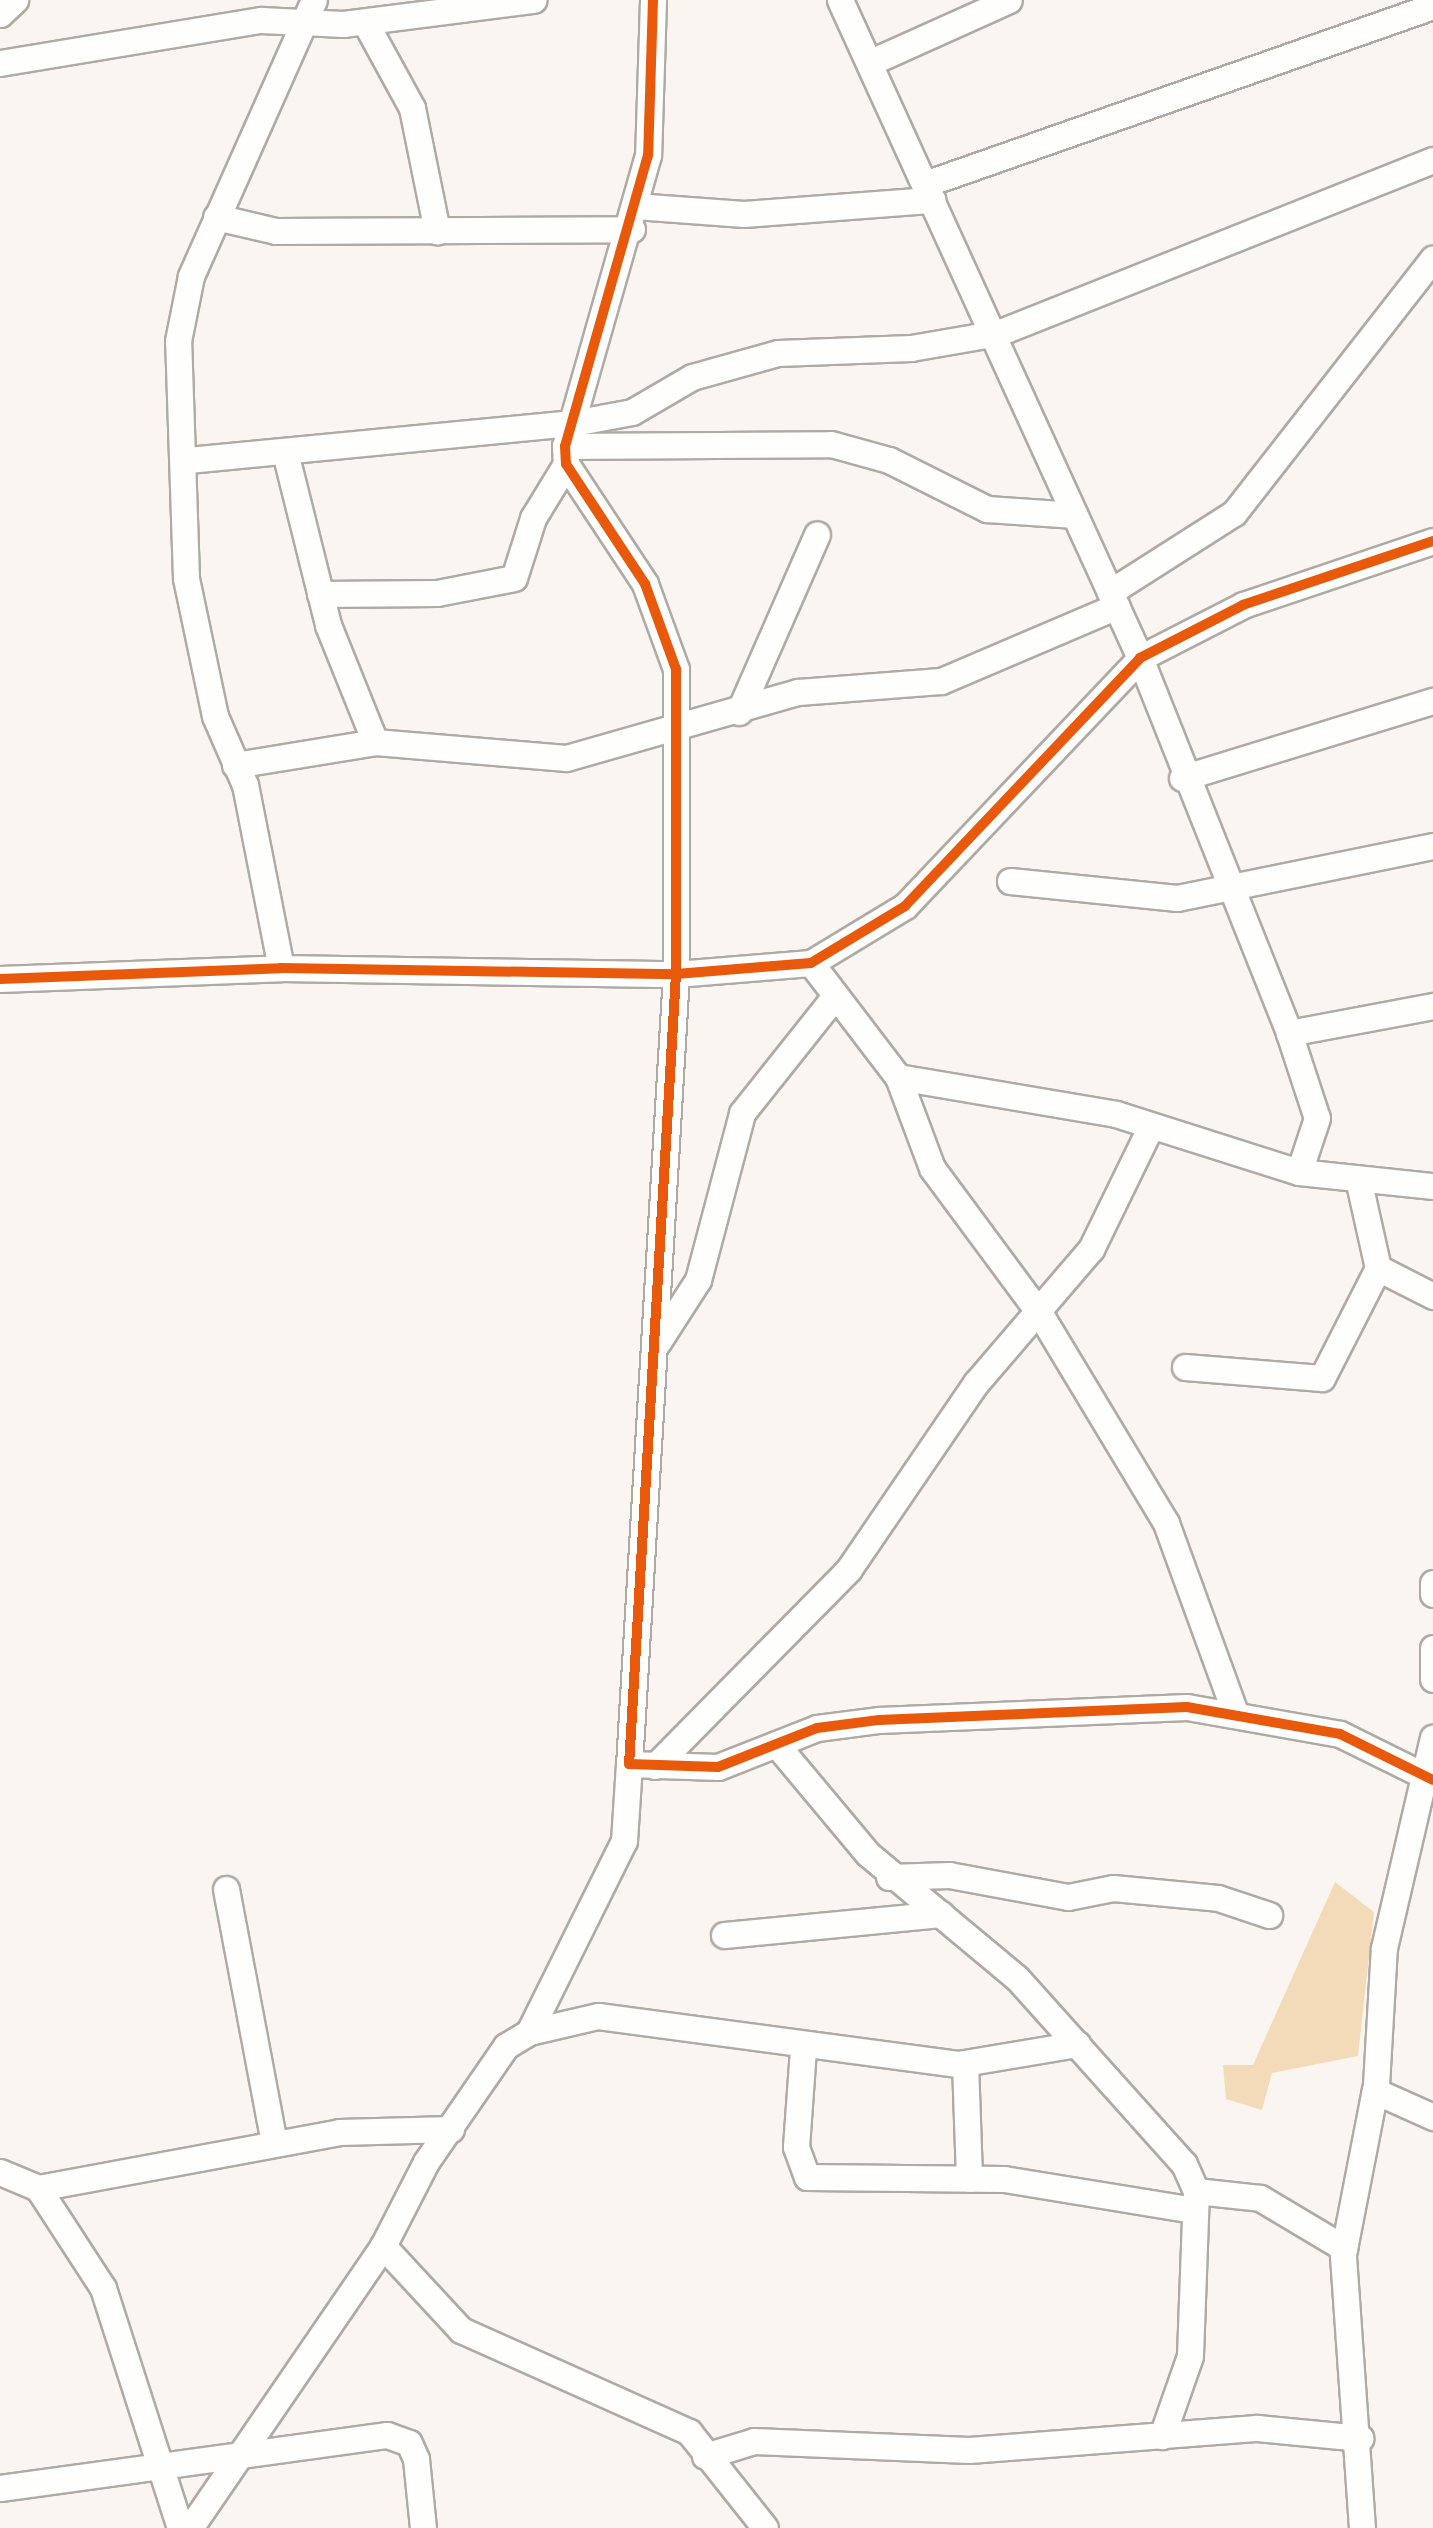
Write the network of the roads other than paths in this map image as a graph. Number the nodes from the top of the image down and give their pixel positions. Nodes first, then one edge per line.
1 (15, 0) edge
2 (314, 0) edge
3 (533, 0) edge
4 (652, 0) edge
5 (840, 0) edge
6 (1009, 0) edge
7 (1433, 6) edge
8 (0, 14) edge
9 (365, 22) junction
10 (299, 24) junction
11 (871, 62) junction
12 (0, 63) edge
13 (1433, 160) edge
14 (928, 192) junction
15 (216, 217) junction
16 (634, 218) junction
17 (437, 230) junction
18 (1433, 258) edge
19 (998, 333) junction
20 (568, 444) junction
21 (286, 456) junction
22 (188, 460) junction
23 (1074, 514) junction
24 (817, 534) dead end
25 (1433, 541) edge
26 (320, 594) junction
27 (1114, 599) junction
28 (1140, 658) junction
29 (1433, 702) edge
30 (739, 712) junction
31 (677, 732) junction
32 (375, 742) junction
33 (235, 765) junction
34 (1182, 778) junction
35 (1433, 846) edge
36 (1010, 881) dead end
37 (1229, 890) junction
38 (811, 963) junction
39 (281, 968) junction
40 (676, 974) junction
41 (0, 979) edge
42 (832, 1000) junction
43 (1433, 1006) edge
44 (1289, 1033) junction
45 (898, 1077) junction
46 (1152, 1126) junction
47 (1299, 1172) junction
48 (1359, 1183) junction
49 (1433, 1186) edge
50 (1378, 1268) junction
51 (1433, 1296) edge
52 (1040, 1314) junction
53 (658, 1342) junction
54 (1185, 1367) dead end
55 (1433, 1583) edge
56 (1433, 1594) edge
57 (1433, 1648) edge
58 (1433, 1678) edge
59 (1234, 1710) junction
60 (1433, 1738) edge
61 (776, 1744) junction
62 (628, 1764) junction
63 (655, 1766) junction
64 (1429, 1779) edge
65 (890, 1876) junction
66 (226, 1889) dead end
67 (941, 1914) junction
68 (1268, 1915) dead end
69 (724, 1935) dead end
70 (529, 2032) junction
71 (1076, 2044) junction
72 (802, 2049) junction
73 (965, 2063) junction
74 (1375, 2091) junction
75 (1427, 2109) edge
76 (451, 2129) junction
77 (274, 2142) junction
78 (0, 2172) edge
79 (969, 2178) junction
80 (38, 2188) junction
81 (1195, 2200) junction
82 (383, 2246) junction
83 (1344, 2248) junction
84 (1162, 2436) junction
85 (1361, 2438) junction
86 (242, 2454) junction
87 (705, 2456) junction
88 (160, 2465) junction
89 (0, 2488) edge
90 (1369, 2526) edge
91 (180, 2528) edge
92 (190, 2528) edge
93 (422, 2528) edge
94 (765, 2528) edge

1 - 8 street
2 - 10 street
3 - 9 street
4 - 16 street
5 - 11 street
6 - 11 street
7 - 14 street
9 - 10 street
9 - 17 street
10 - 12 street
10 - 15 street
11 - 14 street
13 - 19 street
14 - 16 street
14 - 19 street
15 - 17 street
15 - 22 street
16 - 17 street
16 - 20 street
18 - 27 street
19 - 20 street
19 - 23 street
20 - 21 street
20 - 23 street
20 - 26 street
20 - 31 street
21 - 22 street
21 - 26 street
22 - 33 street
23 - 27 street
24 - 30 street
25 - 28 street
26 - 32 street
27 - 28 street
27 - 30 street
28 - 34 street
28 - 38 street
29 - 34 street
30 - 31 street
31 - 32 street
31 - 40 street
32 - 33 street
33 - 39 street
34 - 37 street
35 - 37 street
36 - 37 street
37 - 44 street
38 - 40 street
38 - 42 street
39 - 40 street
39 - 41 street
40 - 53 street
42 - 45 street
42 - 53 street
43 - 44 street
44 - 47 street
45 - 46 street
45 - 52 street
46 - 47 street
46 - 52 street
47 - 48 street
48 - 49 street
48 - 50 street
50 - 51 street
50 - 54 street
52 - 59 street
52 - 63 street
53 - 62 street
55 - 56 street
57 - 58 street
59 - 61 street
59 - 64 street
60 - 64 street
61 - 63 street
61 - 65 street
62 - 63 street
62 - 70 street
64 - 74 street
65 - 67 street
65 - 68 street
66 - 77 street
67 - 69 street
67 - 71 street
70 - 72 street
70 - 76 street
71 - 73 street
71 - 81 street
72 - 73 street
72 - 79 street
73 - 79 street
74 - 75 street
74 - 83 street
76 - 77 street
76 - 82 street
77 - 80 street
78 - 80 street
79 - 81 street
80 - 88 street
81 - 83 street
81 - 84 street
82 - 86 street
82 - 87 street
83 - 85 street
84 - 85 street
84 - 87 street
85 - 90 street
86 - 88 street
86 - 92 street
86 - 93 street
87 - 94 street
88 - 89 street
88 - 91 street

